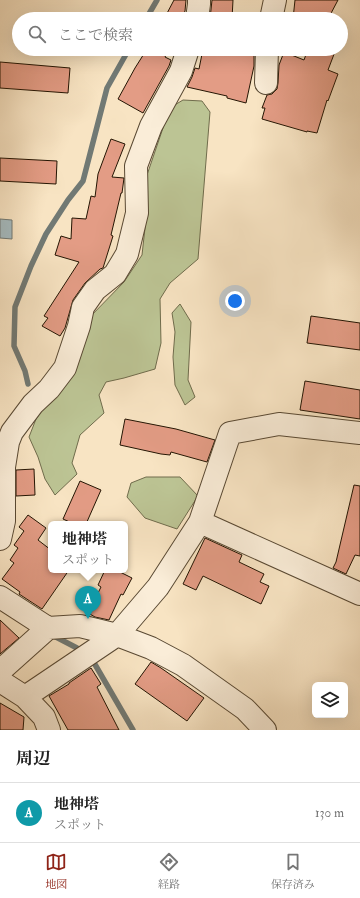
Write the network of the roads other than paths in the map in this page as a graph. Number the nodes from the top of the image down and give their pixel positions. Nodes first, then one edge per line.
1 (199, 0) edge
2 (275, 0) edge
3 (197, 12) edge
4 (272, 12) edge
5 (186, 56) edge
6 (267, 56) edge
7 (266, 83) dead end
8 (360, 433) edge
9 (200, 522) junction
10 (0, 539) edge
11 (360, 594) edge
12 (0, 597) edge
13 (48, 628) junction
14 (117, 635) junction
15 (0, 671) edge
16 (0, 681) edge
17 (25, 697) junction
18 (49, 730) edge
19 (265, 730) edge

1 - 3 street
2 - 4 street
5 - 10 street
6 - 7 street
8 - 9 street
9 - 11 street
9 - 14 street
12 - 13 street
13 - 14 street
13 - 15 street
14 - 17 street
14 - 19 street
16 - 17 street
17 - 18 street

